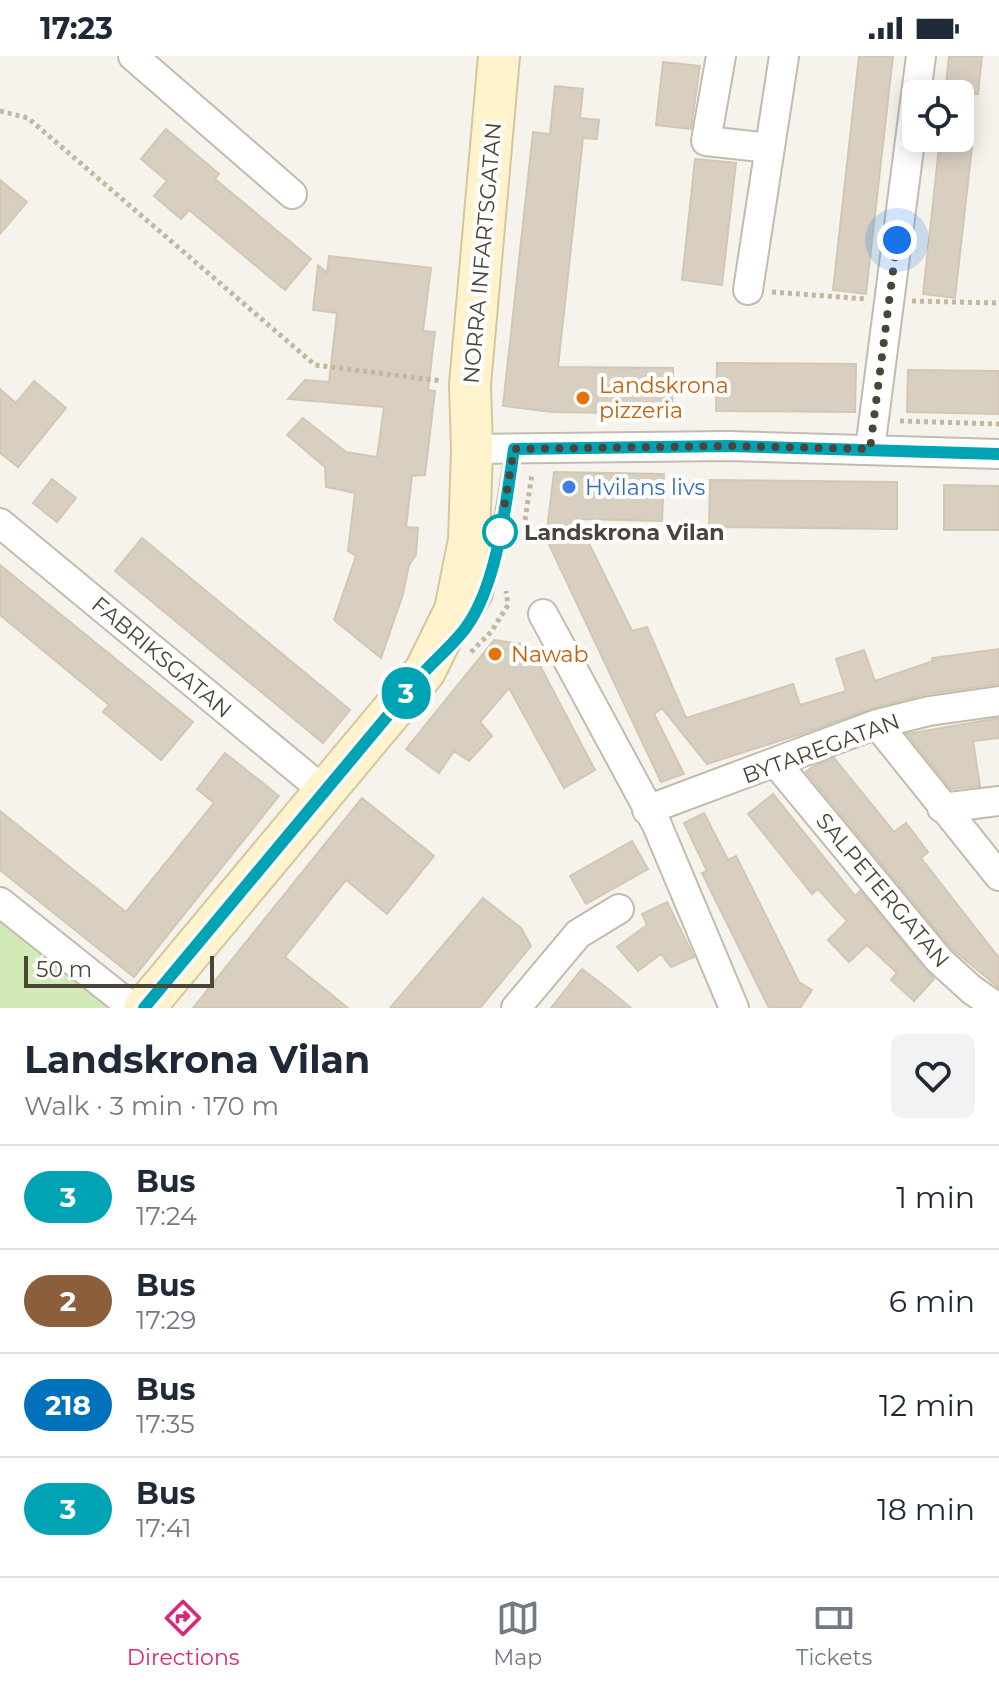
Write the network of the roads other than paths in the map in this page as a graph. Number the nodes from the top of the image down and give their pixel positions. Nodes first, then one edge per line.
1 (133, 56) edge
2 (499, 56) edge
3 (721, 56) edge
4 (784, 56) edge
5 (921, 56) edge
6 (769, 148) junction
7 (292, 194) dead end
8 (748, 290) dead end
9 (472, 449) junction
10 (514, 449) junction
11 (870, 449) junction
12 (999, 454) edge
13 (0, 523) edge
14 (543, 614) dead end
15 (425, 671) junction
16 (999, 701) edge
17 (877, 724) junction
18 (777, 764) junction
19 (324, 791) junction
20 (999, 801) edge
21 (942, 808) junction
22 (647, 810) junction
23 (999, 876) edge
24 (0, 902) edge
25 (619, 909) dead end
26 (133, 1008) edge
27 (144, 1008) edge
28 (516, 1008) edge
29 (734, 1008) edge
30 (998, 1008) edge

1 - 7 street
2 - 9 street, NORRA INFARTSGATAN
3 - 6 street
4 - 6 street
5 - 11 street
6 - 8 street
9 - 10 street
9 - 15 street, NORRA INFARTSGATAN
10 - 11 street
10 - 15 lane
11 - 12 street
13 - 19 street, FABRIKSGATAN
14 - 22 street
15 - 19 street, NORRA INFARTSGATAN
16 - 17 street, BYTAREGATAN
17 - 18 street, BYTAREGATAN
17 - 21 street
18 - 22 street, BYTAREGATAN
18 - 30 street, SALPETERGATAN
19 - 27 street, NORRA INFARTSGATAN
20 - 21 street
21 - 23 street
22 - 29 street
24 - 26 street
25 - 28 street

